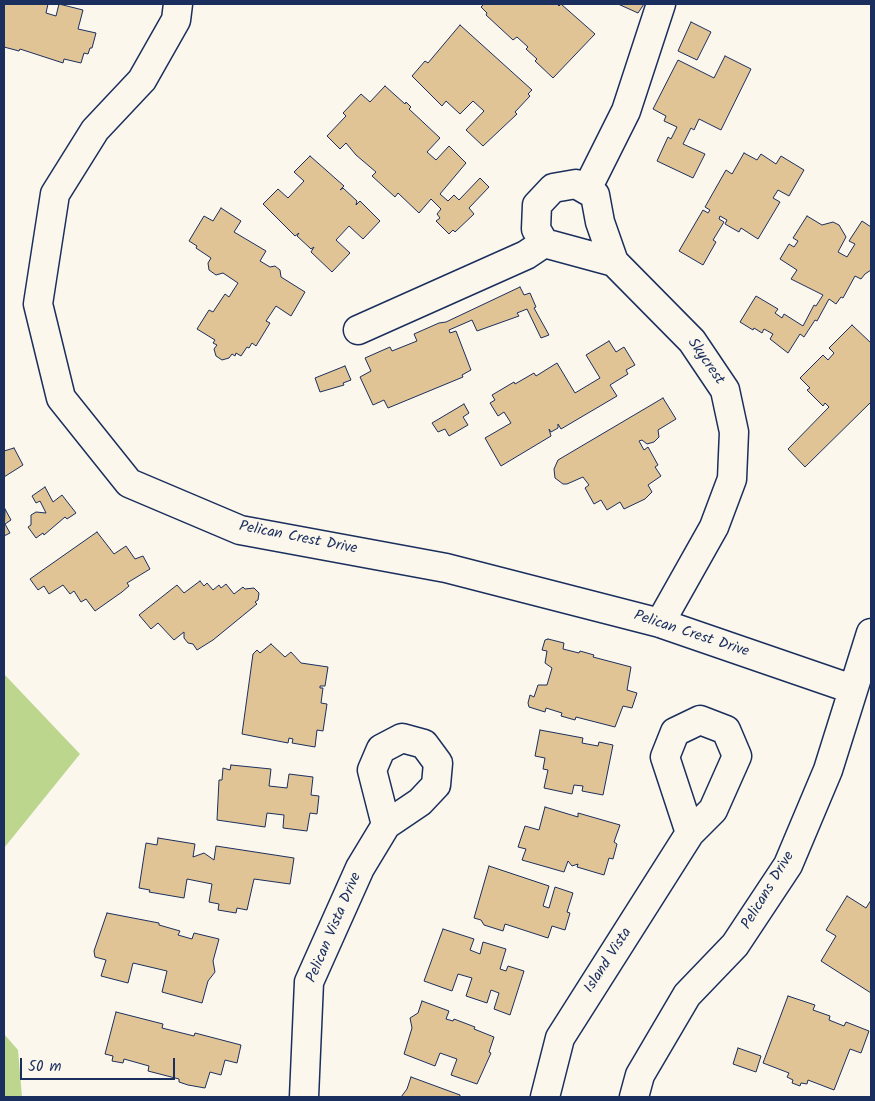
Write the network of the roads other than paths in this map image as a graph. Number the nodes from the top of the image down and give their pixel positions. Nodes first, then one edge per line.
1 (178, 4) edge
2 (661, 4) edge
3 (587, 189) junction
4 (544, 243) junction
5 (614, 262) junction
6 (358, 330) dead end
7 (660, 623) junction
8 (871, 633) edge
9 (852, 690) junction
10 (386, 826) dead end
11 (690, 833) dead end
12 (304, 1097) edge
13 (545, 1097) edge
14 (634, 1097) edge

1 - 7 street, Pelican Crest Drive
2 - 3 street
3 - 4 street
3 - 5 street, Skycrest
4 - 5 street
4 - 6 street
5 - 7 street, Skycrest
7 - 9 street, Pelican Crest Drive
8 - 9 street, Pelicans Drive
9 - 14 street, Pelicans Drive
10 - 12 street, Pelican Vista Drive
11 - 13 street, Island Vista

